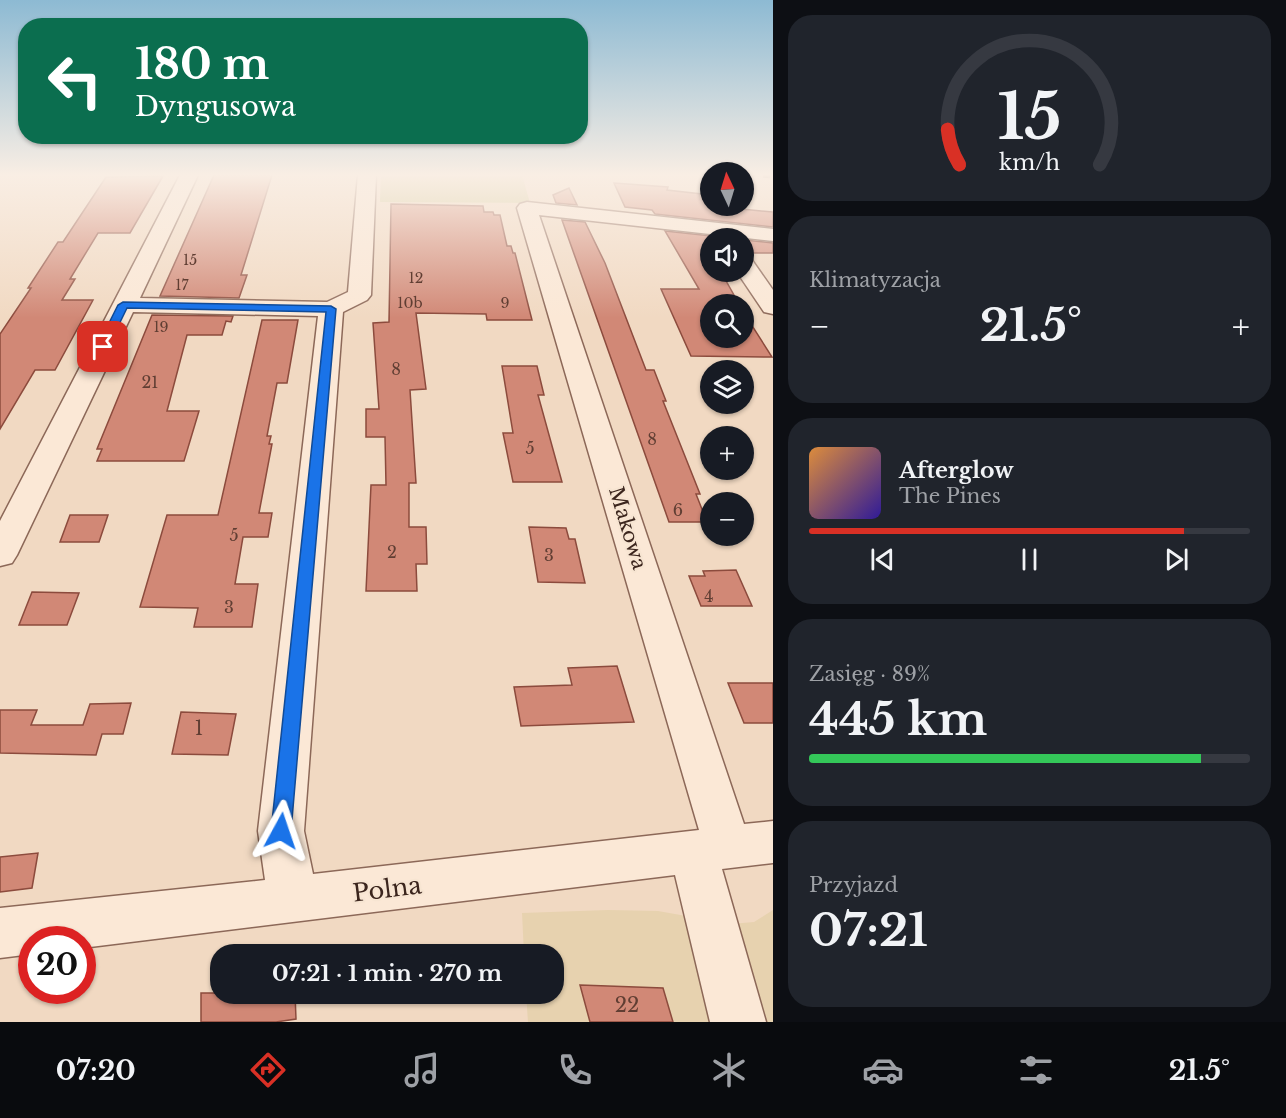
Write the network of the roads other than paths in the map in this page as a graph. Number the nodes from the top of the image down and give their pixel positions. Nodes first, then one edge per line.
1 (165, 223) edge
2 (364, 223) edge
3 (532, 223) edge
4 (638, 223) edge
5 (700, 231) edge
6 (754, 235) edge
7 (773, 235) edge
8 (754, 279) edge
9 (123, 305) junction
10 (773, 307) edge
11 (331, 309) junction
12 (0, 555) edge
13 (731, 848) edge
14 (293, 900) junction
15 (0, 933) edge
16 (738, 1022) edge

1 - 9 street
2 - 11 street
3 - 13 street, Makowa
4 - 5 street, Makowa
6 - 7 street
8 - 10 street
9 - 11 street
9 - 12 street
11 - 14 street
13 - 14 street, Polna
13 - 16 street, Makowa
14 - 15 street, Polna

